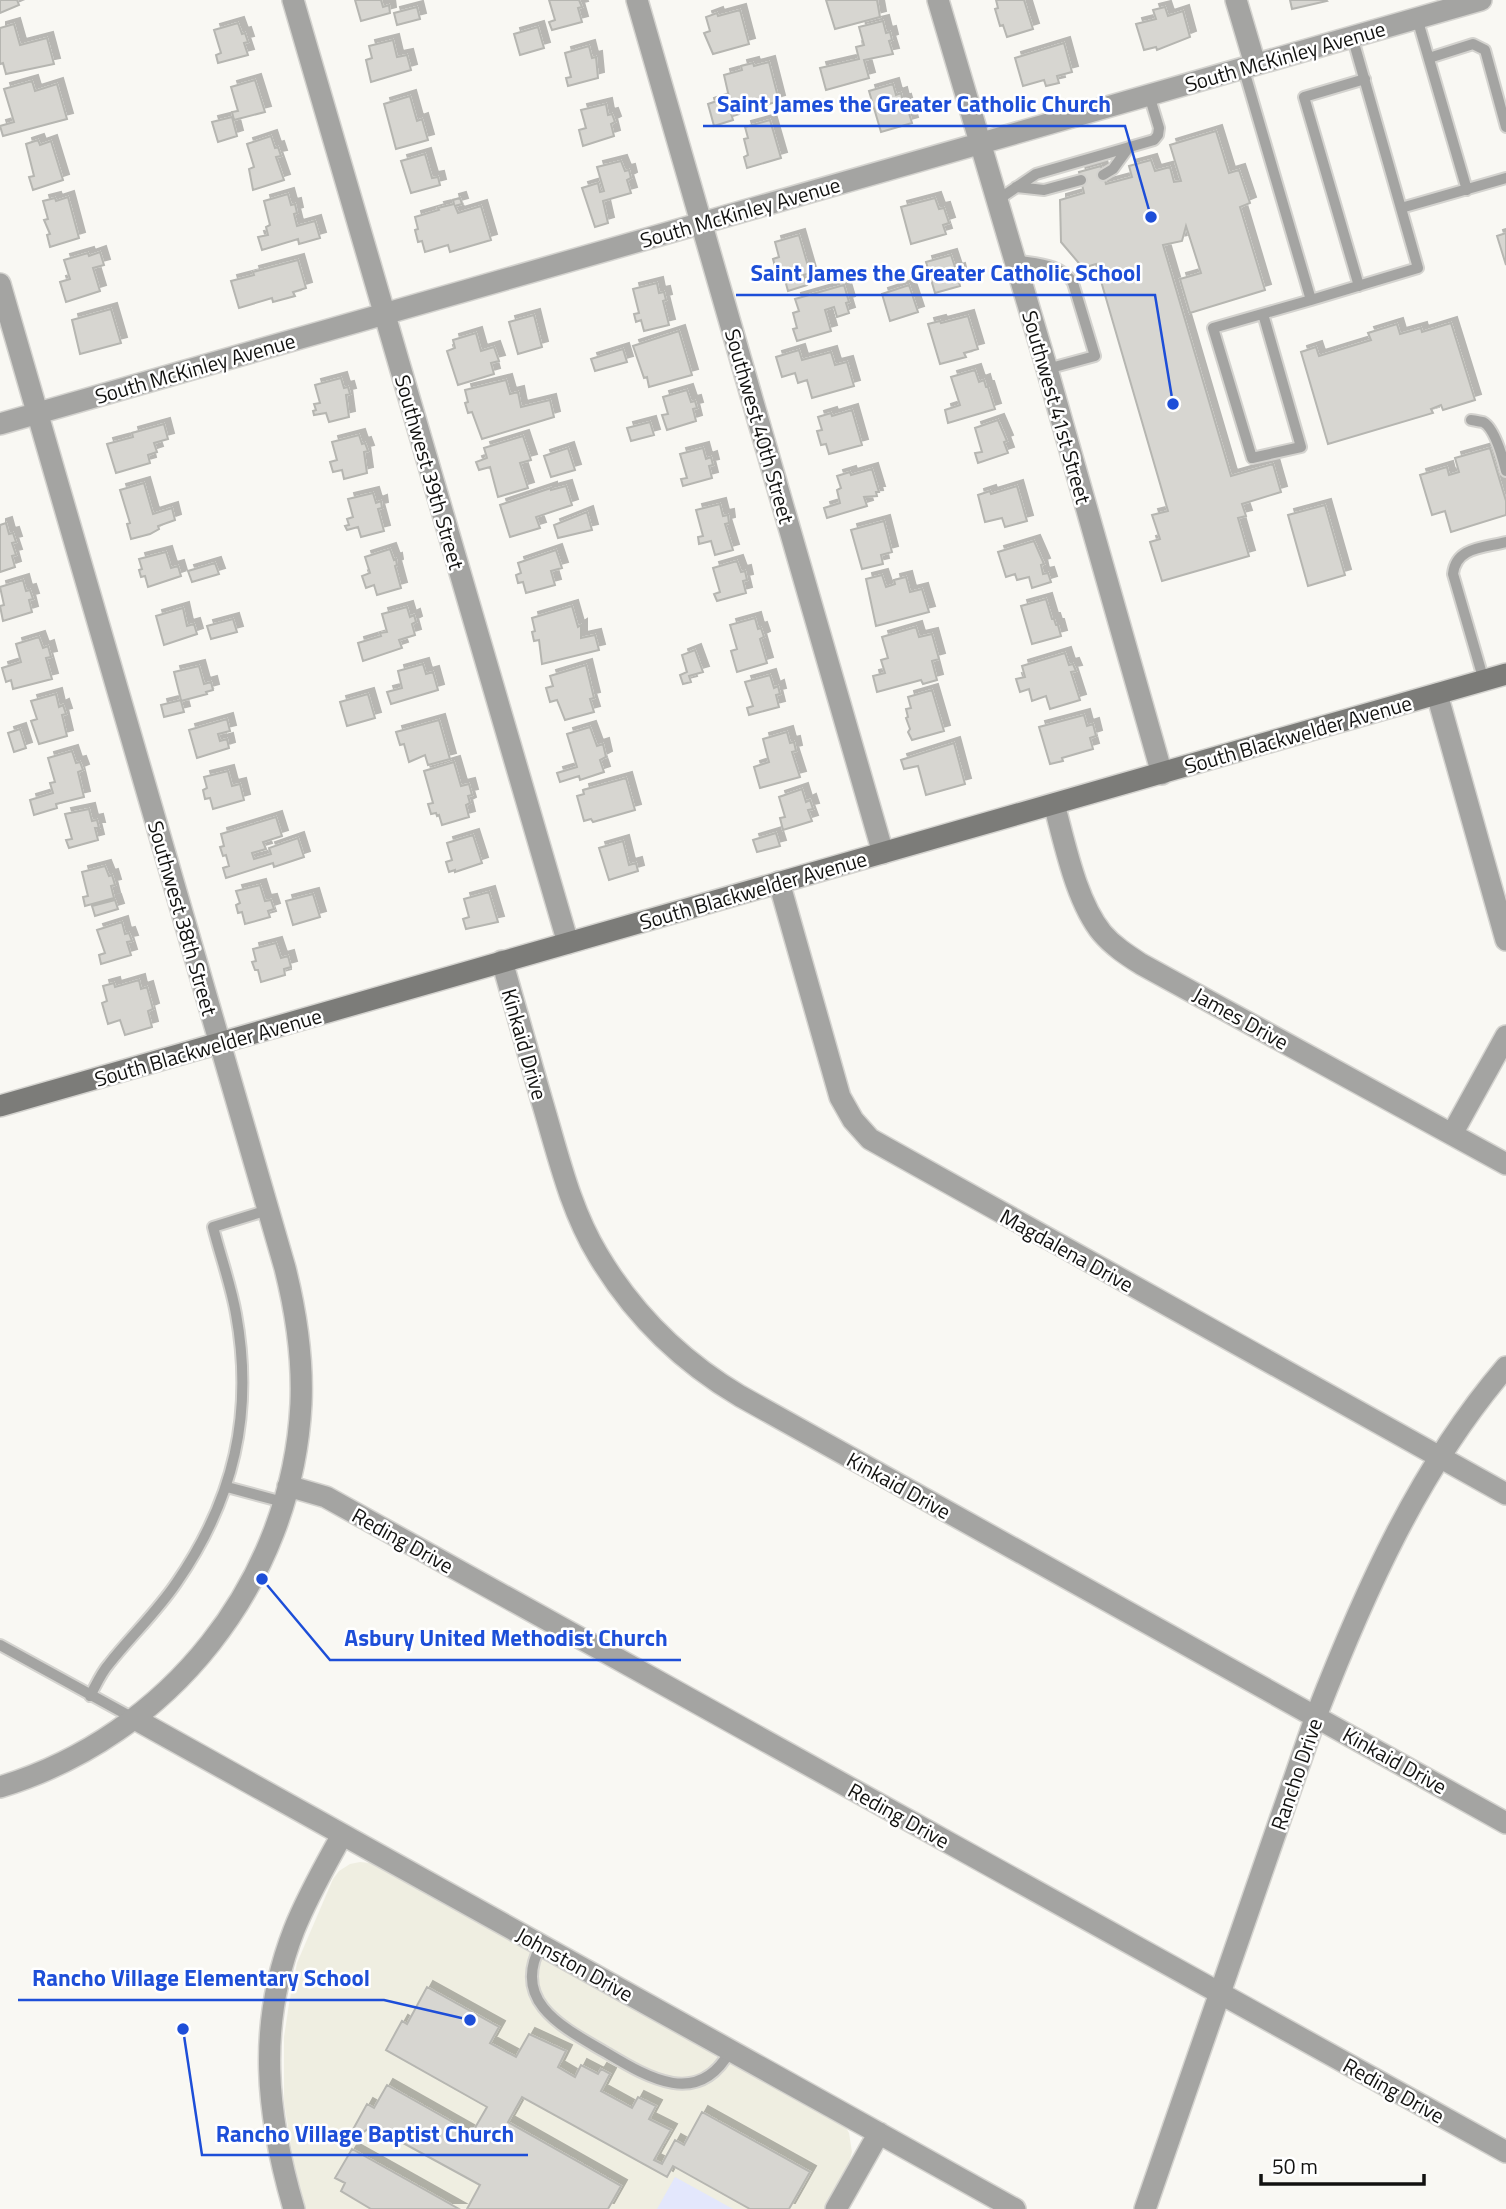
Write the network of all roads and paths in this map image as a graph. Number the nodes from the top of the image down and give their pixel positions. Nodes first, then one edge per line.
1 (293, 0) edge
2 (637, 0) edge
3 (938, 0) edge
4 (1236, 0) edge
5 (1481, 0) edge
6 (1417, 18) junction
7 (1352, 36) junction
8 (1429, 58) junction
9 (1249, 65) junction
10 (1365, 79) junction
11 (1149, 95) junction
12 (1506, 127) edge
13 (980, 145) junction
14 (1129, 147) junction
15 (1103, 174) dead end
16 (1506, 178) edge
17 (1081, 180) dead end
18 (1016, 187) junction
19 (1468, 190) junction
20 (996, 201) junction
21 (1401, 208) junction
22 (702, 223) junction
23 (1014, 260) junction
24 (0, 284) edge
25 (1359, 286) junction
26 (1311, 300) junction
27 (383, 314) junction
28 (1263, 314) junction
29 (1047, 369) junction
30 (37, 413) junction
31 (1471, 420) dead end
32 (0, 424) edge
33 (1506, 471) edge
34 (1506, 542) edge
35 (1506, 674) edge
36 (1483, 681) junction
37 (1437, 694) junction
38 (1162, 774) junction
39 (1054, 804) junction
40 (883, 853) junction
41 (779, 882) junction
42 (1506, 940) edge
43 (568, 943) junction
44 (502, 961) junction
45 (1506, 1036) edge
46 (219, 1044) junction
47 (0, 1106) edge
48 (1452, 1134) junction
49 (1506, 1164) edge
50 (268, 1210) junction
51 (1506, 1367) edge
52 (1440, 1457) junction
53 (227, 1486) junction
54 (1506, 1493) edge
55 (286, 1494) junction
56 (0, 1646) edge
57 (90, 1696) junction
58 (1316, 1716) junction
59 (135, 1719) junction
60 (0, 1787) edge
61 (1506, 1823) edge
62 (342, 1835) junction
63 (541, 1945) junction
64 (1220, 1993) junction
65 (730, 2051) junction
66 (879, 2133) junction
67 (1506, 2152) edge
68 (293, 2209) edge
69 (836, 2209) edge
70 (1014, 2209) edge
71 (1145, 2209) edge

1 - 27 street, Southwest 39th Street
2 - 22 street, Southwest 40th Street
3 - 13 street, Southwest 41st Street
4 - 9 street
5 - 6 street, South McKinley Avenue
6 - 7 street, South McKinley Avenue
6 - 8 lane
7 - 9 street, South McKinley Avenue
7 - 10 lane
8 - 12 lane
8 - 19 lane
9 - 11 street, South McKinley Avenue
9 - 26 lane
10 - 21 lane
10 - 25 lane
11 - 13 street, South McKinley Avenue
11 - 14 lane
13 - 20 street, Southwest 41st Street
13 - 22 street, South McKinley Avenue
14 - 15 lane
14 - 18 lane
16 - 19 lane
17 - 18 lane
18 - 20 lane
19 - 21 lane
20 - 23 street, Southwest 41st Street
21 - 25 lane
22 - 27 street, South McKinley Avenue
22 - 40 street, Southwest 40th Street
23 - 29 street, Southwest 41st Street
23 - 29 lane
24 - 30 street, Southwest 38th Street
25 - 26 lane
26 - 28 lane
27 - 30 street, South McKinley Avenue
27 - 43 street, Southwest 39th Street
28 - 28 lane
29 - 38 street, Southwest 41st Street
30 - 32 street, South McKinley Avenue
30 - 46 street, Southwest 38th Street
31 - 33 lane
34 - 36 lane
35 - 36 street, South Blackwelder Avenue
36 - 37 street, South Blackwelder Avenue
37 - 38 street, South Blackwelder Avenue
37 - 42 street
38 - 39 street, South Blackwelder Avenue
39 - 40 street, South Blackwelder Avenue
39 - 48 street, James Drive
40 - 41 street, South Blackwelder Avenue
41 - 43 street, South Blackwelder Avenue
41 - 52 street, Magdalena Drive
43 - 44 street, South Blackwelder Avenue
44 - 46 street, South Blackwelder Avenue
44 - 58 street, Kinkaid Drive
45 - 48 street
46 - 47 street, South Blackwelder Avenue
46 - 50 street, Southwest 38th Street
48 - 49 street, James Drive
50 - 53 lane
50 - 55 street, Southwest 38th Street
51 - 52 street, Rancho Drive
52 - 54 street, Magdalena Drive
52 - 58 street, Rancho Drive
53 - 55 lane
53 - 57 lane
55 - 59 street, Southwest 38th Street
55 - 64 street, Reding Drive
56 - 57 lane
57 - 59 lane
58 - 61 street, Kinkaid Drive
58 - 64 street, Rancho Drive
59 - 60 street, Southwest 38th Street
59 - 62 street, Johnston Drive
62 - 63 street, Johnston Drive
62 - 68 street
63 - 65 street, Johnston Drive
63 - 65 lane
64 - 67 street, Reding Drive
64 - 71 street, Rancho Drive
65 - 66 street, Johnston Drive
66 - 69 street
66 - 70 street, Johnston Drive

